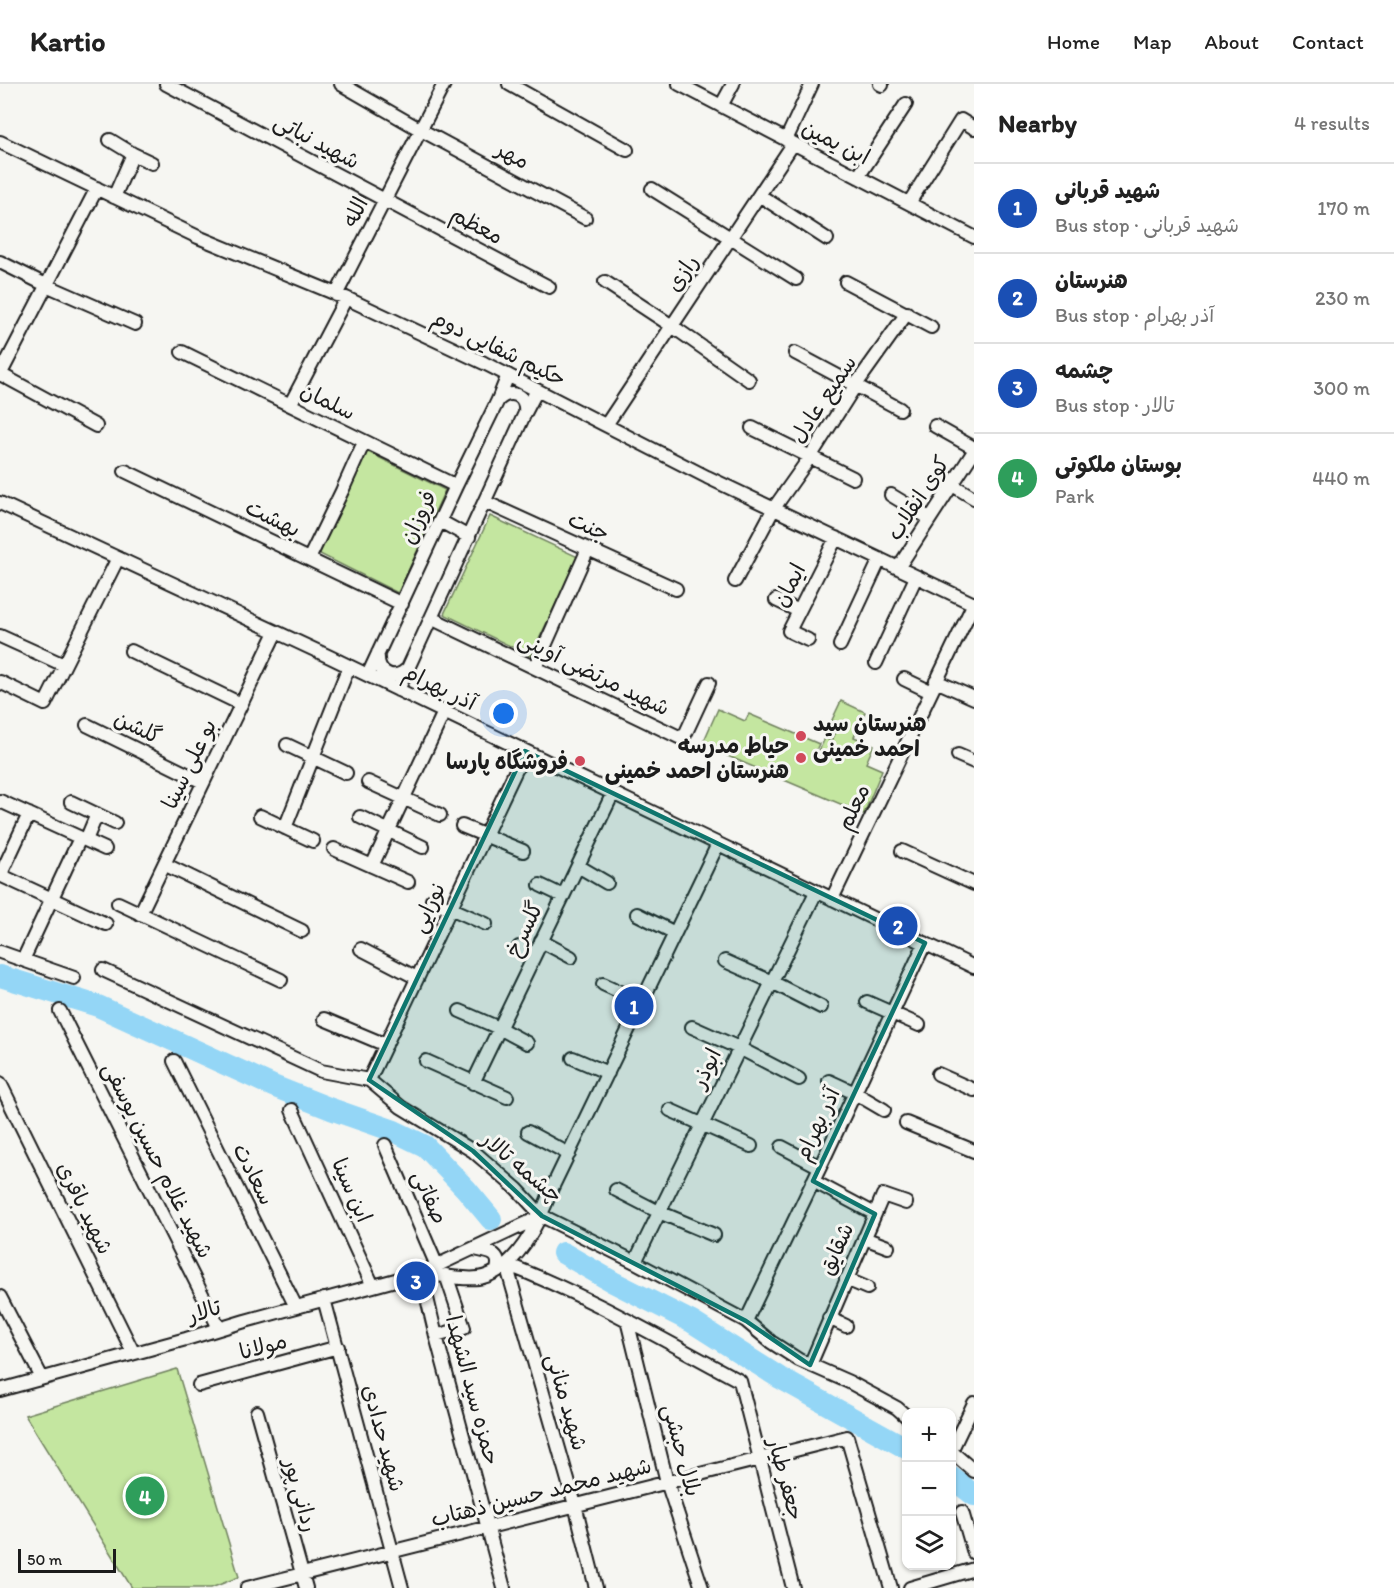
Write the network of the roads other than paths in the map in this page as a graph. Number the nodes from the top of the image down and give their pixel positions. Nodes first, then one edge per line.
1 (166, 84) edge
2 (341, 84) edge
3 (444, 84) edge
4 (509, 84) edge
5 (679, 84) edge
6 (733, 84) edge
7 (812, 84) edge
8 (906, 104) dead end
9 (721, 106) junction
10 (974, 129) edge
11 (420, 130) junction
12 (110, 140) dead end
13 (0, 142) edge
14 (789, 142) junction
15 (627, 150) dead end
16 (133, 154) junction
17 (152, 163) dead end
18 (858, 177) junction
19 (97, 188) junction
20 (652, 189) dead end
21 (759, 195) junction
22 (114, 197) junction
23 (384, 200) junction
24 (909, 203) junction
25 (585, 218) dead end
26 (730, 237) junction
27 (974, 237) edge
28 (826, 239) dead end
29 (0, 262) edge
30 (796, 279) dead end
31 (605, 282) dead end
32 (846, 282) dead end
33 (46, 285) junction
34 (549, 287) dead end
35 (341, 297) junction
36 (907, 313) junction
37 (135, 324) dead end
38 (672, 326) junction
39 (931, 327) dead end
40 (182, 352) dead end
41 (795, 354) dead end
42 (0, 374) edge
43 (508, 375) junction
44 (749, 380) dead end
45 (855, 386) junction
46 (537, 390) junction
47 (498, 400) junction
48 (290, 405) junction
49 (900, 409) dead end
50 (525, 413) junction
51 (606, 425) junction
52 (96, 426) dead end
53 (934, 426) dead end
54 (752, 428) dead end
55 (364, 442) junction
56 (974, 450) edge
57 (810, 457) junction
58 (125, 471) dead end
59 (853, 478) dead end
60 (951, 484) junction
61 (456, 486) junction
62 (891, 495) dead end
63 (974, 498) edge
64 (485, 502) junction
65 (0, 503) edge
66 (774, 508) junction
67 (929, 518) junction
68 (440, 521) junction
69 (469, 537) junction
70 (836, 538) junction
71 (588, 549) junction
72 (118, 558) junction
73 (309, 559) junction
74 (880, 559) junction
75 (898, 568) junction
76 (916, 577) junction
77 (735, 582) dead end
78 (676, 589) dead end
79 (776, 600) dead end
80 (974, 603) edge
81 (402, 604) junction
82 (799, 611) junction
83 (431, 618) junction
84 (276, 632) junction
85 (0, 636) edge
86 (808, 640) dead end
87 (840, 645) dead end
88 (131, 651) dead end
89 (378, 653) junction
90 (876, 663) dead end
91 (64, 665) junction
92 (349, 666) junction
93 (410, 666) junction
94 (535, 668) junction
95 (368, 675) junction
96 (904, 680) dead end
97 (0, 682) edge
98 (709, 683) dead end
99 (934, 686) junction
100 (398, 690) junction
101 (974, 698) edge
102 (241, 704) junction
103 (444, 712) junction
104 (87, 725) dead end
105 (287, 745) dead end
106 (525, 751) junction
107 (958, 755) dead end
108 (313, 758) junction
109 (974, 762) edge
110 (346, 773) dead end
111 (203, 782) junction
112 (368, 782) dead end
113 (613, 794) junction
114 (404, 798) junction
115 (0, 801) edge
116 (71, 802) dead end
117 (29, 814) junction
118 (97, 814) junction
119 (440, 815) dead end
120 (260, 816) dead end
121 (360, 817) dead end
122 (115, 823) dead end
123 (462, 826) dead end
124 (285, 828) junction
125 (388, 831) junction
126 (485, 835) junction
127 (83, 839) junction
128 (313, 841) dead end
129 (718, 844) junction
130 (423, 847) dead end
131 (105, 849) dead end
132 (334, 849) dead end
133 (523, 851) dead end
134 (902, 851) dead end
135 (164, 864) junction
136 (372, 866) junction
137 (578, 866) junction
138 (0, 875) edge
139 (408, 882) dead end
140 (607, 883) dead end
141 (974, 884) edge
142 (540, 885) dead end
143 (816, 892) junction
144 (563, 896) junction
145 (832, 899) junction
146 (51, 900) junction
147 (432, 900) dead end
148 (118, 903) dead end
149 (450, 908) junction
150 (140, 914) junction
151 (637, 914) dead end
152 (106, 924) dead end
153 (486, 924) dead end
154 (302, 931) dead end
155 (675, 933) junction
156 (542, 941) junction
157 (925, 943) junction
158 (519, 947) dead end
159 (361, 950) dead end
160 (0, 952) edge
161 (535, 954) junction
162 (571, 957) dead end
163 (23, 960) junction
164 (725, 961) dead end
165 (974, 967) edge
166 (103, 970) dead end
167 (74, 978) dead end
168 (417, 978) junction
169 (281, 980) dead end
170 (772, 982) junction
171 (603, 984) dead end
172 (642, 1002) junction
173 (867, 1002) dead end
174 (821, 1008) dead end
175 (60, 1011) dead end
176 (460, 1011) dead end
177 (892, 1013) junction
178 (324, 1018) dead end
179 (919, 1026) dead end
180 (692, 1027) dead end
181 (500, 1028) junction
182 (526, 1043) dead end
183 (386, 1045) junction
184 (739, 1048) junction
185 (573, 1058) dead end
186 (174, 1061) dead end
187 (426, 1061) dead end
188 (608, 1073) junction
189 (938, 1074) dead end
190 (799, 1078) dead end
191 (369, 1080) junction
192 (829, 1082) dead end
193 (0, 1083) edge
194 (473, 1083) junction
195 (974, 1090) edge
196 (855, 1093) junction
197 (507, 1097) dead end
198 (292, 1110) dead end
199 (670, 1110) dead end
200 (885, 1110) dead end
201 (906, 1123) dead end
202 (702, 1124) junction
203 (528, 1132) dead end
204 (385, 1145) dead end
205 (751, 1146) dead end
206 (782, 1147) dead end
207 (974, 1151) edge
208 (569, 1154) junction
209 (820, 1167) junction
210 (813, 1181) junction
211 (616, 1190) dead end
212 (906, 1203) dead end
213 (659, 1212) junction
214 (875, 1214) junction
215 (542, 1216) junction
216 (714, 1235) dead end
217 (864, 1238) junction
218 (888, 1247) dead end
219 (474, 1249) junction
220 (635, 1262) junction
221 (437, 1266) junction
222 (501, 1267) junction
223 (421, 1273) junction
224 (446, 1275) junction
225 (846, 1279) junction
226 (373, 1286) junction
227 (867, 1288) dead end
228 (0, 1297) edge
229 (324, 1299) junction
230 (296, 1307) junction
231 (829, 1318) junction
232 (627, 1320) junction
233 (746, 1321) junction
234 (846, 1326) dead end
235 (219, 1328) junction
236 (436, 1336) junction
237 (338, 1347) junction
238 (133, 1352) junction
239 (810, 1365) junction
240 (42, 1378) junction
241 (199, 1385) dead end
242 (0, 1390) edge
243 (974, 1402) edge
244 (257, 1412) dead end
245 (902, 1412) edge
246 (956, 1440) edge
247 (956, 1455) edge
248 (759, 1459) junction
249 (974, 1471) edge
250 (667, 1482) junction
251 (575, 1505) junction
252 (974, 1522) edge
253 (488, 1527) junction
254 (393, 1551) junction
255 (974, 1553) edge
256 (974, 1569) edge
257 (302, 1574) junction
258 (247, 1588) edge
259 (306, 1588) edge
260 (402, 1588) edge
261 (504, 1588) edge
262 (596, 1588) edge
263 (702, 1588) edge
264 (793, 1588) edge
265 (891, 1588) edge
266 (910, 1588) edge

1 - 23 street, شهید نباتی
2 - 11 street, مهر
3 - 11 street, الله
4 - 15 street
5 - 9 street, ابن یمین
6 - 9 street
7 - 14 street
8 - 18 street
9 - 14 street, ابن یمین
10 - 24 street
11 - 23 street, الله
11 - 25 street, مهر
12 - 16 street
13 - 19 street, حکیم شفایی دوم
14 - 18 street, ابن یمین
14 - 21 street, رازی
16 - 17 street
16 - 22 street
18 - 24 street, ابن یمین
19 - 22 street, حکیم شفایی دوم
19 - 33 street
20 - 26 street
21 - 26 street, رازی
21 - 28 street
22 - 35 street, حکیم شفایی دوم
23 - 34 street, معظم
23 - 35 street, الله
24 - 27 street, ابن یمین
26 - 30 street
26 - 38 street, رازی
29 - 33 street
31 - 38 street
32 - 36 street
33 - 37 street
33 - 42 street
35 - 43 street, حکیم شفایی دوم
35 - 48 street, الله
36 - 39 street
36 - 45 street, سمیع عادل
38 - 44 street
38 - 51 street, رازی
40 - 48 street, سلمان
41 - 45 street
42 - 52 street
43 - 46 street, حکیم شفایی دوم
43 - 47 street, فروزان
45 - 49 street
45 - 57 street, سمیع عادل
46 - 50 street
46 - 51 street, حکیم شفایی دوم
47 - 50 street
47 - 61 street, فروزان
48 - 55 street, سلمان
50 - 64 street
51 - 66 street, حکیم شفایی دوم
53 - 56 street
54 - 57 street
55 - 61 street, سلمان
55 - 73 street
56 - 60 street, کوی انقلاب
57 - 59 street
57 - 66 street, سمیع عادل
58 - 73 street, بهشت
60 - 63 street
60 - 67 street, کوی انقلاب
61 - 68 street, فروزان
62 - 67 street
64 - 69 street
64 - 71 street, جنت
65 - 72 street, آذر بهرام
66 - 70 street, حکیم شفایی دوم
66 - 77 street
67 - 75 street, کوی انقلاب
68 - 69 street
68 - 81 street, فروزان
69 - 83 street
70 - 74 street, حکیم شفایی دوم
70 - 82 street, ایمان
71 - 78 street, جنت
71 - 94 street
72 - 84 street, آذر بهرام
72 - 91 street
73 - 81 street, بهشت
74 - 75 street, حکیم شفایی دوم
74 - 87 street
75 - 76 street, حکیم شفایی دوم
76 - 80 street, حکیم شفایی دوم
76 - 90 street
79 - 82 street
80 - 99 street, معلم
81 - 89 street, فروزان
82 - 86 street, ایمان
83 - 93 street
83 - 94 street, شهید مرتضی آوینی
84 - 92 street, آذر بهرام
84 - 102 street, بو علی سینا
85 - 91 street
88 - 102 street
89 - 93 street
89 - 95 street, فروزان
91 - 97 street
92 - 95 street, آذر بهرام
92 - 108 street
93 - 100 street
94 - 98 street, شهید مرتضی آوینی
95 - 100 street, آذر بهرام
96 - 99 street
99 - 101 street
99 - 145 street, معلم
100 - 103 street, آذر بهرام
102 - 111 street, بو علی سینا
103 - 106 street, آذر بهرام
103 - 114 street
104 - 111 street, گلشن
105 - 108 street
106 - 113 street, آذر بهرام
106 - 126 street, نورایی
107 - 109 street
108 - 110 street
108 - 124 street
111 - 135 street, بو علی سینا
112 - 114 street
113 - 129 street, آذر بهرام
113 - 137 street, گلسرخ
114 - 119 street
114 - 125 street
115 - 117 street
116 - 118 street
117 - 127 street
117 - 138 street
118 - 122 street
118 - 127 street
120 - 124 street
121 - 125 street
123 - 126 street
124 - 128 street
125 - 130 street
125 - 136 street
126 - 133 street
126 - 149 street, نورایی
127 - 131 street
127 - 146 street
129 - 143 street, آذر بهرام
129 - 155 street
132 - 136 street
134 - 141 street
135 - 150 street, بو علی سینا
135 - 154 street
136 - 139 street
137 - 140 street
137 - 144 street, گلسرخ
138 - 146 street
142 - 144 street
143 - 145 street, آذر بهرام
143 - 170 street, ابوذر
144 - 156 street, گلسرخ
145 - 157 street, آذر بهرام
146 - 152 street
146 - 163 street
147 - 149 street
148 - 150 street
149 - 153 street
149 - 168 street, نورایی
150 - 169 street
151 - 155 street
155 - 172 street
156 - 161 street, گلسرخ
156 - 162 street
157 - 165 street, آذر بهرام
157 - 177 street, آذر بهرام
158 - 161 street
159 - 168 street
160 - 163 street
161 - 181 street, گلسرخ
163 - 167 street
164 - 170 street
166 - 191 street, چشمه تالار
168 - 183 street, نورایی
170 - 174 street
170 - 184 street, ابوذر
171 - 172 street
172 - 188 street
173 - 177 street
175 - 235 street, شهید غلام حسین یوسفی
176 - 181 street
177 - 179 street
177 - 196 street, آذر بهرام
178 - 183 street
180 - 184 street
181 - 182 street
181 - 194 street, گلسرخ
183 - 191 street, نورایی
184 - 190 street
184 - 202 street, ابوذر
185 - 188 street
186 - 230 street, سعادت
187 - 194 street
188 - 208 street
189 - 195 street
191 - 215 street, چشمه تالار
192 - 196 street
193 - 238 street, شهید باقری
194 - 197 street
196 - 200 street
196 - 209 street, آذر بهرام
198 - 226 street, ابن سینا
199 - 202 street
201 - 207 street
202 - 205 street
202 - 213 street, ابوذر
203 - 208 street
204 - 221 street, صفاتی
206 - 209 street
208 - 215 street
209 - 210 street, آذر بهرام
210 - 214 street, شقایق
210 - 233 street, آذر بهرام
211 - 213 street
212 - 214 street
213 - 216 street
213 - 220 street, ابوذر
214 - 217 street, شقایق
215 - 219 street, تالار
215 - 220 street, چشمه تالار
215 - 222 street
217 - 218 street
217 - 225 street, شقایق
219 - 221 street, تالار
219 - 222 street
220 - 233 street, چشمه تالار
221 - 223 street, تالار
222 - 224 street, تالار
222 - 232 street
222 - 251 street, شهید منانی
223 - 224 street, تالار
223 - 226 street, تالار
223 - 236 street, حمزه سید الشهدا
224 - 236 street
225 - 227 street
225 - 231 street, شقایق
226 - 229 street, تالار
228 - 240 street
229 - 230 street, تالار
229 - 237 street, شهید حدادی
230 - 235 street, تالار
231 - 234 street
231 - 239 street, شقایق
232 - 248 street, جعفر طیار
232 - 250 street, بلال حبشی
233 - 239 street, چشمه تالار
235 - 238 street, تالار
236 - 253 street, حمزه سید الشهدا
237 - 241 street, مولانا
237 - 254 street, شهید حدادی
238 - 240 street, تالار
239 - 245 street, چشمه تالار
240 - 242 street, تالار
243 - 246 street
244 - 257 street, ردانی پور
247 - 249 street
248 - 250 street, شهید محمد حسین ذهتاب
248 - 264 street, جعفر طیار
248 - 265 street, شهید محمد حسین ذهتاب
250 - 251 street, شهید محمد حسین ذهتاب
250 - 263 street, بلال حبشی
251 - 253 street, شهید محمد حسین ذهتاب
251 - 262 street, شهید منانی
252 - 255 street
253 - 254 street, شهید محمد حسین ذهتاب
253 - 261 street, حمزه سید الشهدا
254 - 257 street, شهید محمد حسین ذهتاب
254 - 260 street, شهید حدادی
256 - 266 street
257 - 258 street, شهید محمد حسین ذهتاب
257 - 259 street, ردانی پور

